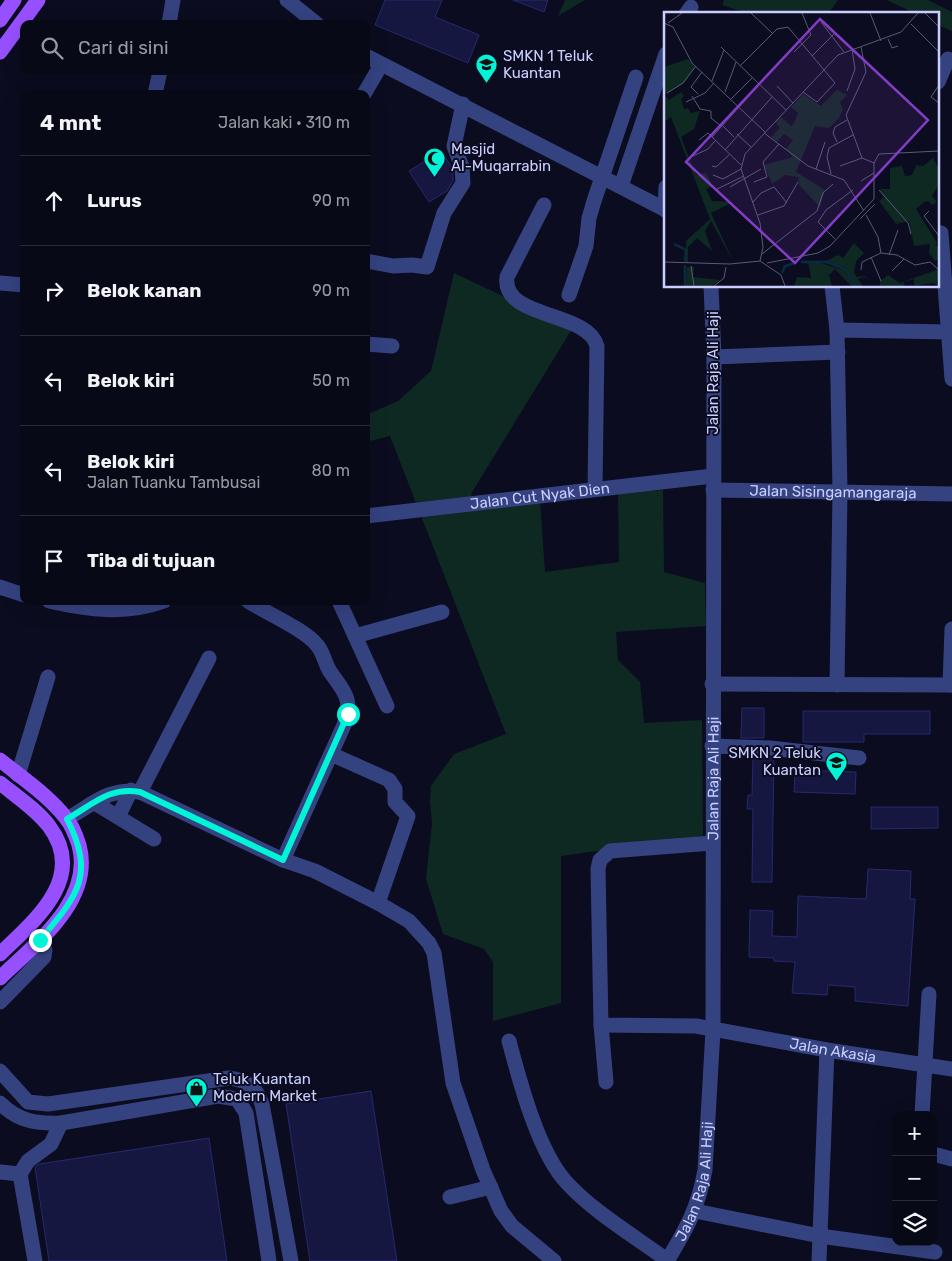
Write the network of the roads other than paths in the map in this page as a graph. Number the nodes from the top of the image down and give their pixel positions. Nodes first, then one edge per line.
1 (14, 0) edge
2 (38, 0) edge
3 (173, 0) edge
4 (288, 0) edge
5 (1, 18) edge
6 (23, 20) edge
7 (170, 20) edge
8 (312, 20) edge
9 (20, 25) edge
10 (0, 52) edge
11 (370, 58) edge
12 (948, 59) dead end
13 (664, 60) edge
14 (381, 65) junction
15 (159, 75) edge
16 (636, 77) dead end
17 (940, 77) edge
18 (156, 90) edge
19 (366, 90) edge
20 (463, 104) junction
21 (604, 177) junction
22 (621, 186) junction
23 (544, 205) dead end
24 (664, 209) edge
25 (944, 233) edge
26 (370, 262) edge
27 (0, 284) edge
28 (20, 285) edge
29 (711, 288) edge
30 (832, 288) edge
31 (569, 295) dead end
32 (950, 324) edge
33 (837, 330) junction
34 (370, 344) edge
35 (392, 346) dead end
36 (838, 352) junction
37 (714, 358) junction
38 (952, 380) edge
39 (713, 483) junction
40 (595, 489) junction
41 (840, 492) junction
42 (952, 494) edge
43 (370, 516) edge
44 (0, 587) edge
45 (20, 594) edge
46 (71, 605) edge
47 (149, 605) edge
48 (254, 605) edge
49 (341, 605) edge
50 (442, 612) dead end
51 (952, 629) edge
52 (355, 636) junction
53 (209, 658) dead end
54 (48, 678) dead end
55 (712, 684) junction
56 (837, 685) junction
57 (951, 685) edge
58 (387, 706) dead end
59 (712, 746) junction
60 (331, 754) junction
61 (859, 758) dead end
62 (0, 760) edge
63 (18, 775) junction
64 (0, 783) edge
65 (136, 791) junction
66 (95, 803) junction
67 (118, 817) junction
68 (67, 819) junction
69 (154, 839) dead end
70 (712, 843) junction
71 (283, 860) junction
72 (378, 903) junction
73 (40, 940) junction
74 (0, 954) edge
75 (0, 978) edge
76 (929, 994) dead end
77 (0, 1002) edge
78 (601, 1025) junction
79 (713, 1030) junction
80 (509, 1041) dead end
81 (827, 1050) junction
82 (924, 1065) junction
83 (952, 1070) edge
84 (0, 1071) edge
85 (606, 1082) dead end
86 (113, 1094) junction
87 (0, 1103) edge
88 (922, 1111) edge
89 (113, 1114) junction
90 (61, 1123) junction
91 (937, 1155) edge
92 (952, 1159) edge
93 (0, 1172) edge
94 (20, 1174) junction
95 (491, 1187) junction
96 (450, 1197) dead end
97 (695, 1211) junction
98 (820, 1236) junction
99 (935, 1252) dead end
100 (35, 1261) edge
101 (269, 1261) edge
102 (290, 1261) edge
103 (554, 1261) edge
104 (667, 1261) edge
105 (819, 1261) edge

1 - 5 main road
2 - 6 main road
3 - 7 street
4 - 8 street
9 - 10 main road
11 - 14 street
12 - 17 street
13 - 22 street
14 - 19 street
14 - 20 street
15 - 18 street
16 - 21 street
20 - 21 street
20 - 26 street
21 - 22 street
21 - 31 street
22 - 24 street
23 - 40 street
25 - 32 street
27 - 28 street
29 - 37 street, Jalan Raja Ali Haji
30 - 33 street
32 - 33 street
32 - 38 street
33 - 36 street
34 - 35 street
36 - 37 street
36 - 41 street
37 - 39 street, Jalan Raja Ali Haji
39 - 40 street, Jalan Cut Nyak Dien
39 - 41 street, Jalan Sisingamangaraja
39 - 55 street, Jalan Raja Ali Haji
40 - 43 street, Jalan Cut Nyak Dien
41 - 42 street, Jalan Sisingamangaraja
41 - 56 street
44 - 45 street
46 - 47 street
48 - 60 street
49 - 52 street
50 - 52 street
51 - 57 street
52 - 58 street
53 - 65 street
54 - 63 street
55 - 56 street
55 - 59 street, Jalan Raja Ali Haji
56 - 57 street
59 - 61 street
59 - 70 street, Jalan Raja Ali Haji
60 - 71 street
60 - 72 street
62 - 63 main road
63 - 68 main road
64 - 74 main road
65 - 66 street
65 - 67 street
65 - 71 street
66 - 67 street
66 - 68 street
67 - 69 street
68 - 73 main road
70 - 78 street
70 - 79 street, Jalan Raja Ali Haji
71 - 72 street
72 - 95 street
73 - 75 main road
73 - 77 street
76 - 82 street
78 - 79 street, Jalan Akasia
78 - 85 street
79 - 81 street, Jalan Akasia
79 - 97 street, Jalan Raja Ali Haji
80 - 104 street
81 - 82 street, Jalan Akasia
81 - 98 street
82 - 83 street, Jalan Akasia
82 - 88 street
84 - 86 street
86 - 89 street
86 - 102 street
87 - 90 street
89 - 90 street
89 - 101 street
90 - 94 street
91 - 92 street
93 - 94 street
94 - 100 street
95 - 96 street
95 - 103 street
97 - 98 street
97 - 104 street, Jalan Raja Ali Haji
98 - 99 street
98 - 105 street

